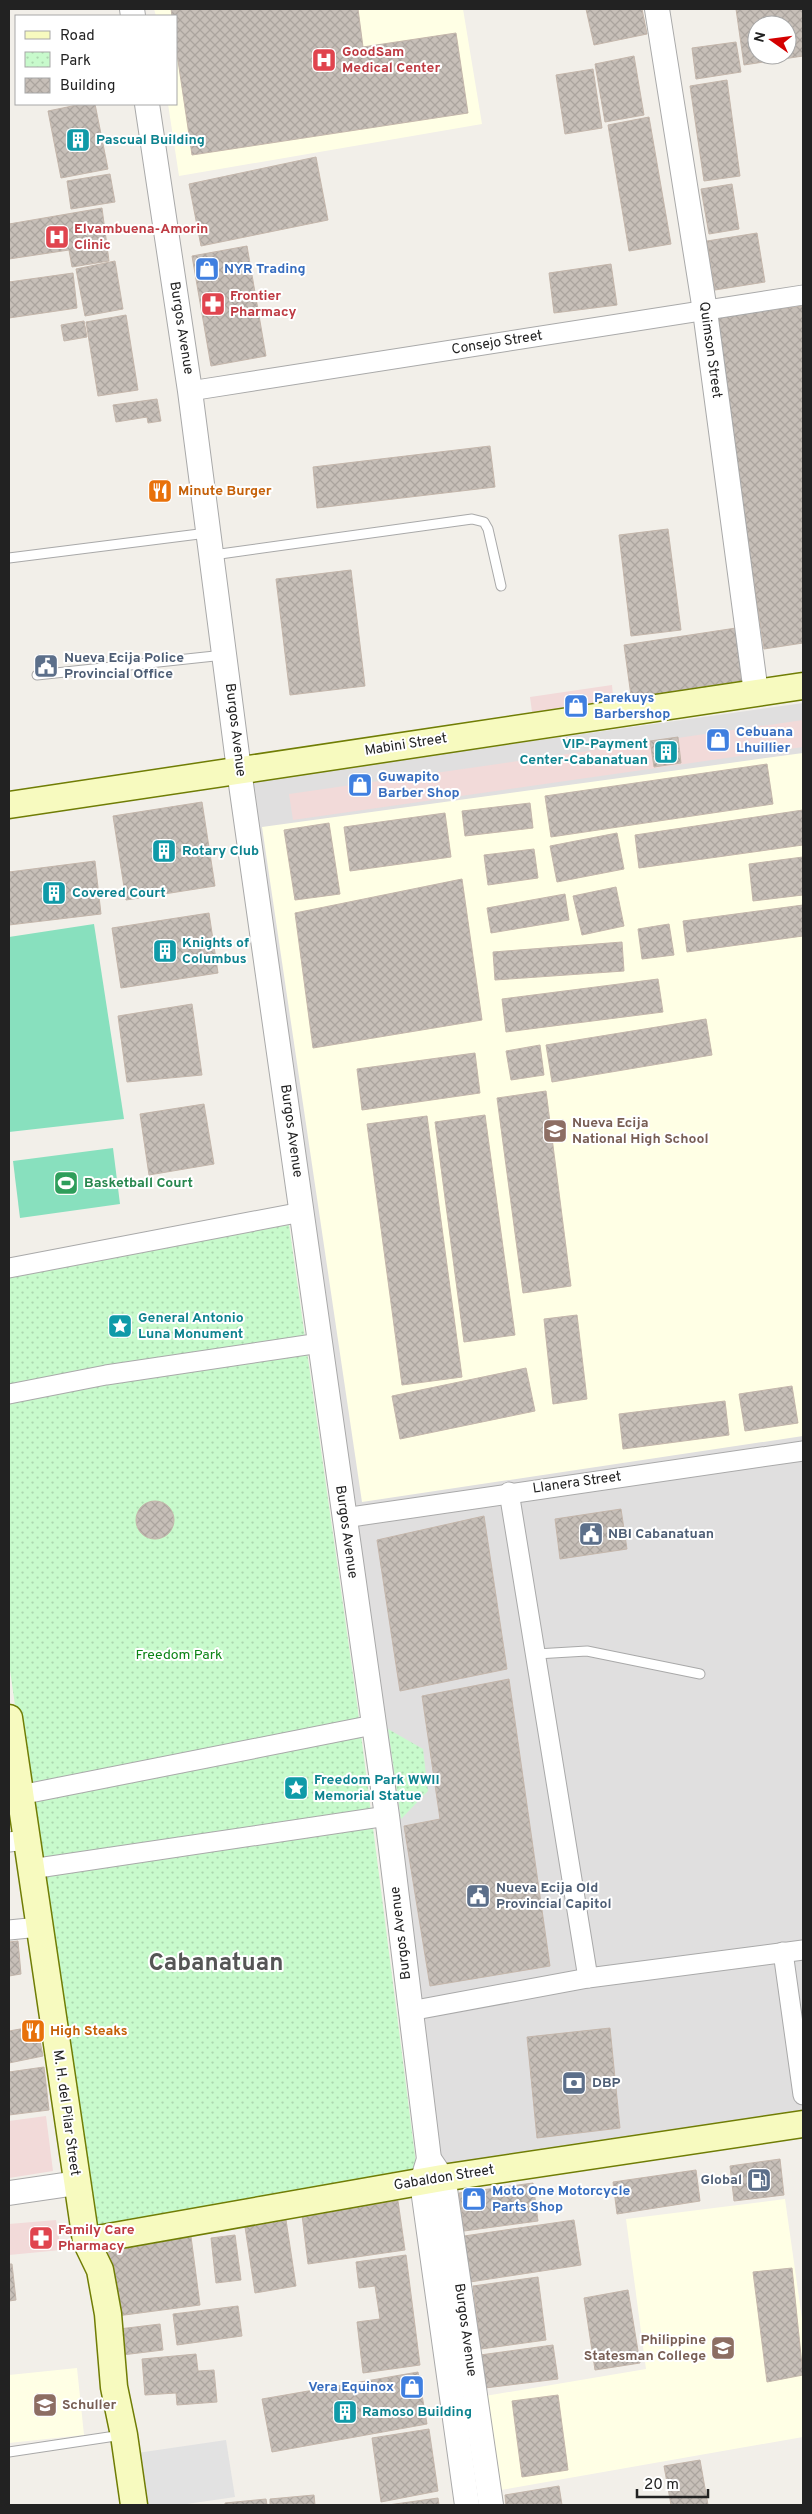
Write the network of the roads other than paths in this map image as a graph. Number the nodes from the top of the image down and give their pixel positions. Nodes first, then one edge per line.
1 (657, 9) edge
2 (147, 105) edge
3 (803, 295) edge
4 (705, 311) junction
5 (190, 391) junction
6 (211, 544) junction
7 (9, 558) edge
8 (501, 586) dead end
9 (225, 655) junction
10 (37, 675) dead end
11 (803, 686) edge
12 (756, 693) junction
13 (240, 770) junction
14 (9, 805) edge
15 (302, 1212) junction
16 (9, 1268) edge
17 (320, 1343) junction
18 (9, 1394) edge
19 (803, 1451) edge
20 (509, 1492) junction
21 (351, 1517) dead end
22 (536, 1654) junction
23 (700, 1674) dead end
24 (9, 1718) edge
25 (373, 1725) junction
26 (20, 1795) junction
27 (387, 1816) junction
28 (18, 1841) edge
29 (31, 1870) junction
30 (39, 1927) junction
31 (9, 1930) edge
32 (803, 1950) edge
33 (783, 1952) junction
34 (588, 1978) junction
35 (410, 2011) junction
36 (803, 2095) edge
37 (803, 2124) edge
38 (431, 2173) junction
39 (77, 2183) junction
40 (9, 2193) edge
41 (86, 2241) junction
42 (124, 2435) junction
43 (9, 2452) edge
44 (134, 2505) edge
45 (467, 2505) edge
46 (491, 2505) edge

1 - 4 street, Quimson Street
2 - 5 street, Burgos Avenue
3 - 4 street, Consejo Street
4 - 5 street, Consejo Street
4 - 12 street, Quimson Street
5 - 6 street, Burgos Avenue
6 - 7 lane
6 - 8 lane
6 - 9 street, Burgos Avenue
9 - 10 lane
9 - 13 street, Burgos Avenue
11 - 12 main road, Mabini Street
12 - 13 main road, Mabini Street
13 - 14 main road, Mabini Street
13 - 15 street, Burgos Avenue
15 - 16 street
15 - 17 street, Burgos Avenue
17 - 18 street
17 - 25 street, Burgos Avenue
19 - 20 street, Llanera Street
20 - 21 street, Llanera Street
20 - 22 street
22 - 23 lane
22 - 34 street
24 - 26 main road, M. H. del Pilar Street
25 - 26 street
25 - 27 street, Burgos Avenue
26 - 28 main road, M. H. del Pilar Street
27 - 29 street
27 - 35 street, Burgos Avenue
28 - 29 main road, M. H. del Pilar Street
29 - 30 main road, M. H. del Pilar Street
30 - 31 street
30 - 39 main road, M. H. del Pilar Street
32 - 33 street
33 - 34 street
33 - 36 street
34 - 35 street
35 - 38 street, Burgos Avenue
37 - 38 main road, Gabaldon Street
38 - 41 main road, Gabaldon Street
38 - 45 street, Burgos Avenue
38 - 46 street, Burgos Avenue
39 - 40 street
39 - 41 main road, M. H. del Pilar Street
41 - 42 main road, M. H. del Pilar Street
42 - 43 lane
42 - 44 main road, M. H. del Pilar Street

